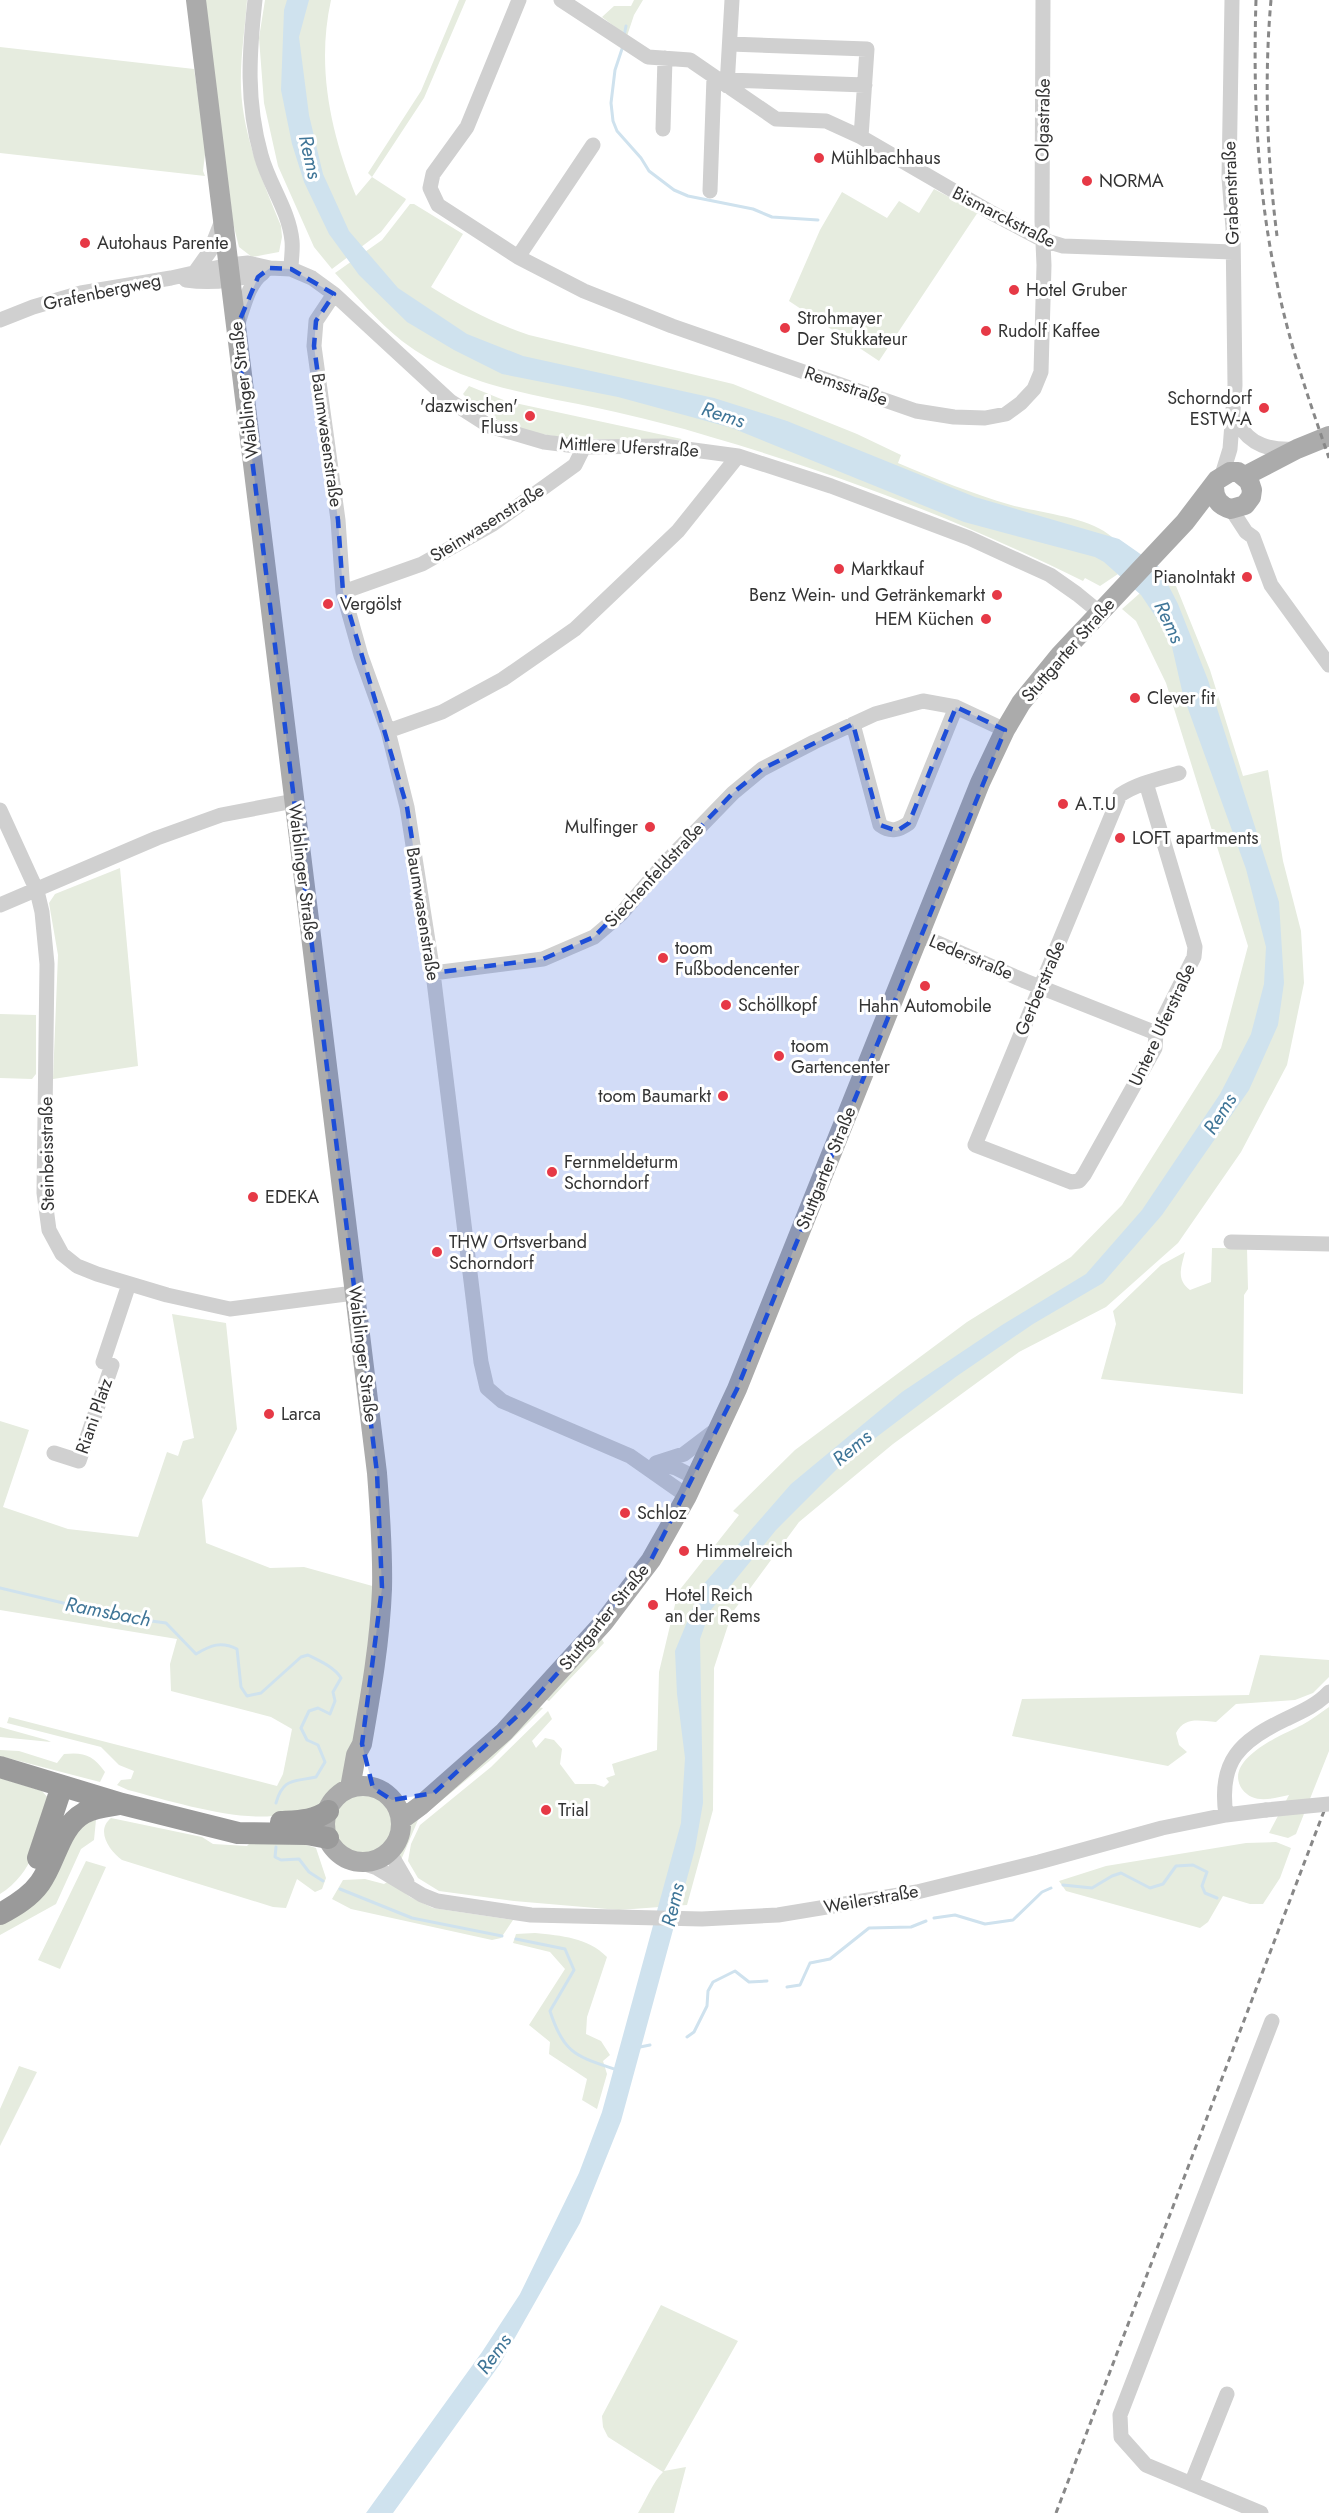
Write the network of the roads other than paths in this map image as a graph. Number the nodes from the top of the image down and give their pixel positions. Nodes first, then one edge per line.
1 (196, 0) edge
2 (255, 0) edge
3 (519, 0) edge
4 (561, 0) edge
5 (732, 0) edge
6 (1044, 0) edge
7 (1232, 0) edge
8 (730, 44) junction
9 (665, 58) junction
10 (720, 84) junction
11 (865, 85) junction
12 (663, 129) dead end
13 (861, 137) junction
14 (593, 145) dead end
15 (710, 191) dead end
16 (223, 218) junction
17 (1043, 240) junction
18 (1233, 252) junction
19 (518, 257) junction
20 (270, 268) junction
21 (291, 269) junction
22 (195, 272) junction
23 (230, 272) junction
24 (171, 278) junction
25 (334, 294) junction
26 (0, 320) edge
27 (236, 329) junction
28 (1235, 385) junction
29 (1239, 424) junction
30 (1329, 436) edge
31 (584, 447) junction
32 (1297, 449) junction
33 (1329, 451) edge
34 (738, 456) junction
35 (1233, 489) junction
36 (343, 592) junction
37 (1105, 605) junction
38 (1329, 665) edge
39 (956, 707) junction
40 (853, 724) junction
41 (1005, 730) junction
42 (388, 731) junction
43 (1179, 773) dead end
44 (1146, 783) junction
45 (294, 801) junction
46 (0, 810) edge
47 (38, 891) junction
48 (0, 906) edge
49 (919, 935) junction
50 (433, 973) junction
51 (1041, 987) junction
52 (1156, 1033) junction
53 (1071, 1182) joint
54 (1231, 1242) dead end
55 (1329, 1244) edge
56 (129, 1284) junction
57 (354, 1293) junction
58 (720, 1428) junction
59 (54, 1453) dead end
60 (630, 1456) junction
61 (656, 1463) junction
62 (696, 1478) junction
63 (687, 1496) junction
64 (1329, 1692) edge
65 (362, 1744) junction
66 (0, 1767) edge
67 (62, 1786) junction
68 (350, 1788) junction
69 (374, 1788) junction
70 (434, 1793) junction
71 (392, 1800) junction
72 (122, 1804) junction
73 (1329, 1804) edge
74 (328, 1811) junction
75 (161, 1812) junction
76 (1226, 1815) junction
77 (401, 1820) junction
78 (328, 1839) junction
79 (390, 1851) junction
80 (359, 1862) junction
81 (409, 1885) junction
82 (0, 1899) edge
83 (0, 1914) edge
84 (1272, 2021) dead end
85 (1227, 2394) dead end
86 (1191, 2484) junction
87 (1261, 2513) edge

1 - 16 main road, Waiblinger Straße
2 - 21 street
3 - 19 street, Remsstraße
4 - 9 street, Bismarckstraße
5 - 8 street
6 - 17 street, Olgastraße
7 - 18 street, Grabenstraße
8 - 10 street
8 - 11 street
9 - 10 street, Bismarckstraße
9 - 12 street
10 - 11 street
10 - 13 street, Bismarckstraße
10 - 15 street
11 - 13 street
13 - 17 street, Bismarckstraße
14 - 19 street
16 - 22 street
16 - 23 main road, Waiblinger Straße
17 - 18 street, Bismarckstraße
17 - 19 street, Remsstraße
18 - 28 street, Grabenstraße
20 - 21 street, Mittlere Uferstraße
20 - 23 street, Mittlere Uferstraße
20 - 27 street
21 - 25 street, Mittlere Uferstraße
22 - 23 street, Grafenbergweg
22 - 24 street, Grafenbergweg
23 - 24 street, Grafenbergweg
23 - 27 main road, Waiblinger Straße
24 - 26 street, Grafenbergweg
25 - 31 street, Mittlere Uferstraße
25 - 36 street, Baumwasenstraße
27 - 45 main road, Waiblinger Straße
28 - 29 street, Grabenstraße
28 - 35 street, Grabenstraße
29 - 32 street
29 - 35 street, Grabenstraße
30 - 32 main road
31 - 34 street, Mittlere Uferstraße
31 - 36 street, Steinwasenstraße
32 - 35 main road
33 - 35 main road
34 - 37 street, Mittlere Uferstraße
34 - 42 street
35 - 37 main road, Stuttgarter Straße
35 - 38 street
36 - 42 street, Baumwasenstraße
37 - 41 main road, Stuttgarter Straße
39 - 40 street, Siechenfeldstraße
39 - 40 street
39 - 41 street, Siechenfeldstraße
40 - 50 street, Siechenfeldstraße
41 - 49 main road, Stuttgarter Straße
42 - 50 street, Baumwasenstraße
43 - 44 street, Gerberstraße
44 - 51 street, Gerberstraße
44 - 52 street, Untere Uferstraße
45 - 47 street
45 - 57 main road, Waiblinger Straße
46 - 47 street, Steinbeisstraße
47 - 48 street
47 - 56 street, Steinbeisstraße
49 - 51 street, Lederstraße
49 - 58 main road, Stuttgarter Straße
50 - 60 street, Baumwasenstraße
51 - 52 street, Lederstraße
51 - 53 street, Gerberstraße
52 - 53 street, Untere Uferstraße
54 - 55 street
56 - 57 street, Steinbeisstraße
56 - 59 street, Riani Platz
57 - 65 main road, Waiblinger Straße
58 - 61 street
58 - 62 main road, Stuttgarter Straße
60 - 61 street, Baumwasenstraße
60 - 63 street, Baumwasenstraße
61 - 62 street, Baumwasenstraße
62 - 63 main road, Stuttgarter Straße
63 - 70 main road, Stuttgarter Straße
64 - 76 street
65 - 68 main road, Waiblinger Straße
65 - 69 main road, Waiblinger Straße
66 - 67 highway
67 - 72 highway
67 - 82 highway
68 - 69 main road
68 - 74 main road
69 - 71 main road
70 - 71 main road, Stuttgarter Straße
70 - 77 main road, Stuttgarter Straße
71 - 77 main road
72 - 75 highway
72 - 83 highway
73 - 76 street, Weilerstraße, bridge
74 - 75 highway
74 - 78 main road
75 - 78 highway
76 - 81 street, Weilerstraße
77 - 79 main road
78 - 80 main road
79 - 80 main road
79 - 81 street
80 - 81 street, Weilerstraße
84 - 86 street
85 - 86 street
86 - 87 street

